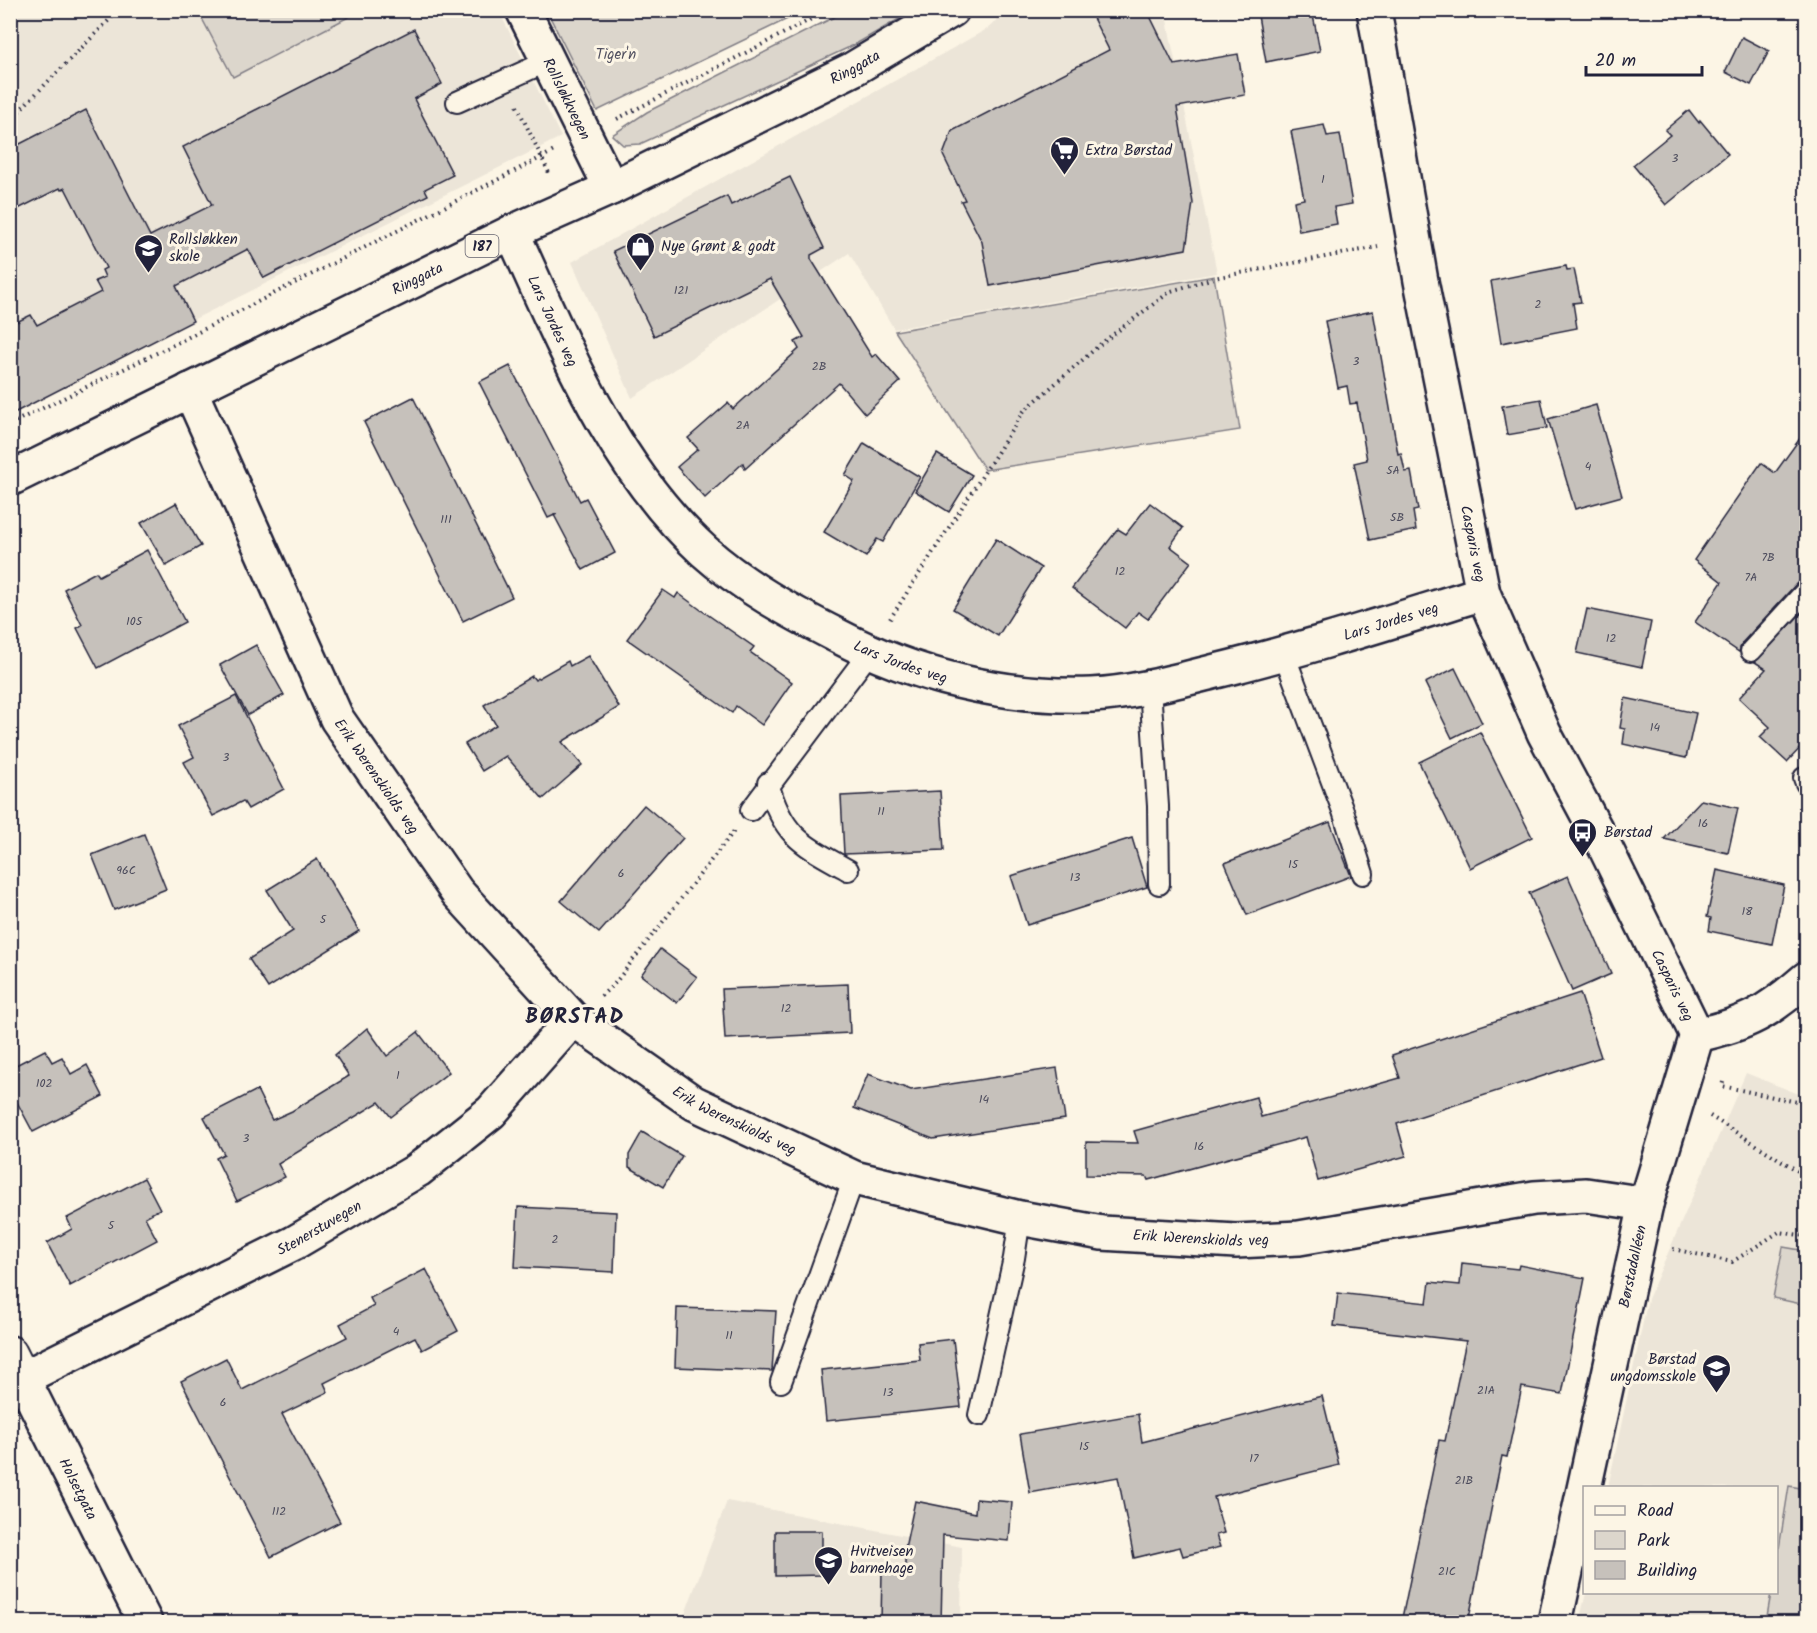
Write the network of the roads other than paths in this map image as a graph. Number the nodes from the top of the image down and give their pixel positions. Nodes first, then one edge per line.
1 (952, 10) edge
2 (1374, 10) edge
3 (522, 11) edge
4 (548, 61) junction
5 (457, 102) dead end
6 (611, 188) junction
7 (512, 232) junction
8 (190, 390) junction
9 (10, 479) edge
10 (1806, 591) edge
11 (1483, 592) junction
12 (1751, 651) dead end
13 (869, 653) junction
14 (1284, 654) junction
15 (1150, 688) junction
16 (768, 783) junction
17 (751, 810) road end
18 (848, 870) dead end
19 (1363, 874) dead end
20 (1159, 884) dead end
21 (1806, 979) edge
22 (573, 1019) junction
23 (1713, 1031) junction
24 (854, 1178) junction
25 (1646, 1204) junction
26 (1020, 1218) junction
27 (17, 1366) edge
28 (781, 1382) dead end
29 (979, 1415) dead end
30 (1585, 1486) edge
31 (1583, 1494) edge
32 (145, 1623) edge
33 (1555, 1623) edge

1 - 6 street, Ringgata / 187
2 - 11 street, Casparis veg
3 - 4 street, Rollsløkkvegen
4 - 5 lane
4 - 6 street, Rollsløkkvegen
6 - 7 street, Ringgata / 187
7 - 8 street, Ringgata / 187
7 - 13 street, Lars Jordes veg
8 - 9 street, Ringgata / 187
8 - 22 street, Erik Werenskiolds veg
10 - 12 lane
11 - 14 street, Lars Jordes veg
11 - 23 street, Casparis veg
13 - 15 street, Lars Jordes veg
13 - 16 lane
14 - 15 street, Lars Jordes veg
14 - 19 lane
15 - 20 lane
16 - 17 lane
16 - 18 lane
21 - 23 street
22 - 24 street, Erik Werenskiolds veg
22 - 27 street, Stenerstuvegen
23 - 25 street, Børstadalléen
24 - 26 street, Erik Werenskiolds veg
24 - 28 lane
25 - 26 street, Erik Werenskiolds veg
25 - 30 street, Børstadalléen
26 - 29 lane
27 - 32 street, Holsetgata
31 - 33 street, Børstadalléen

